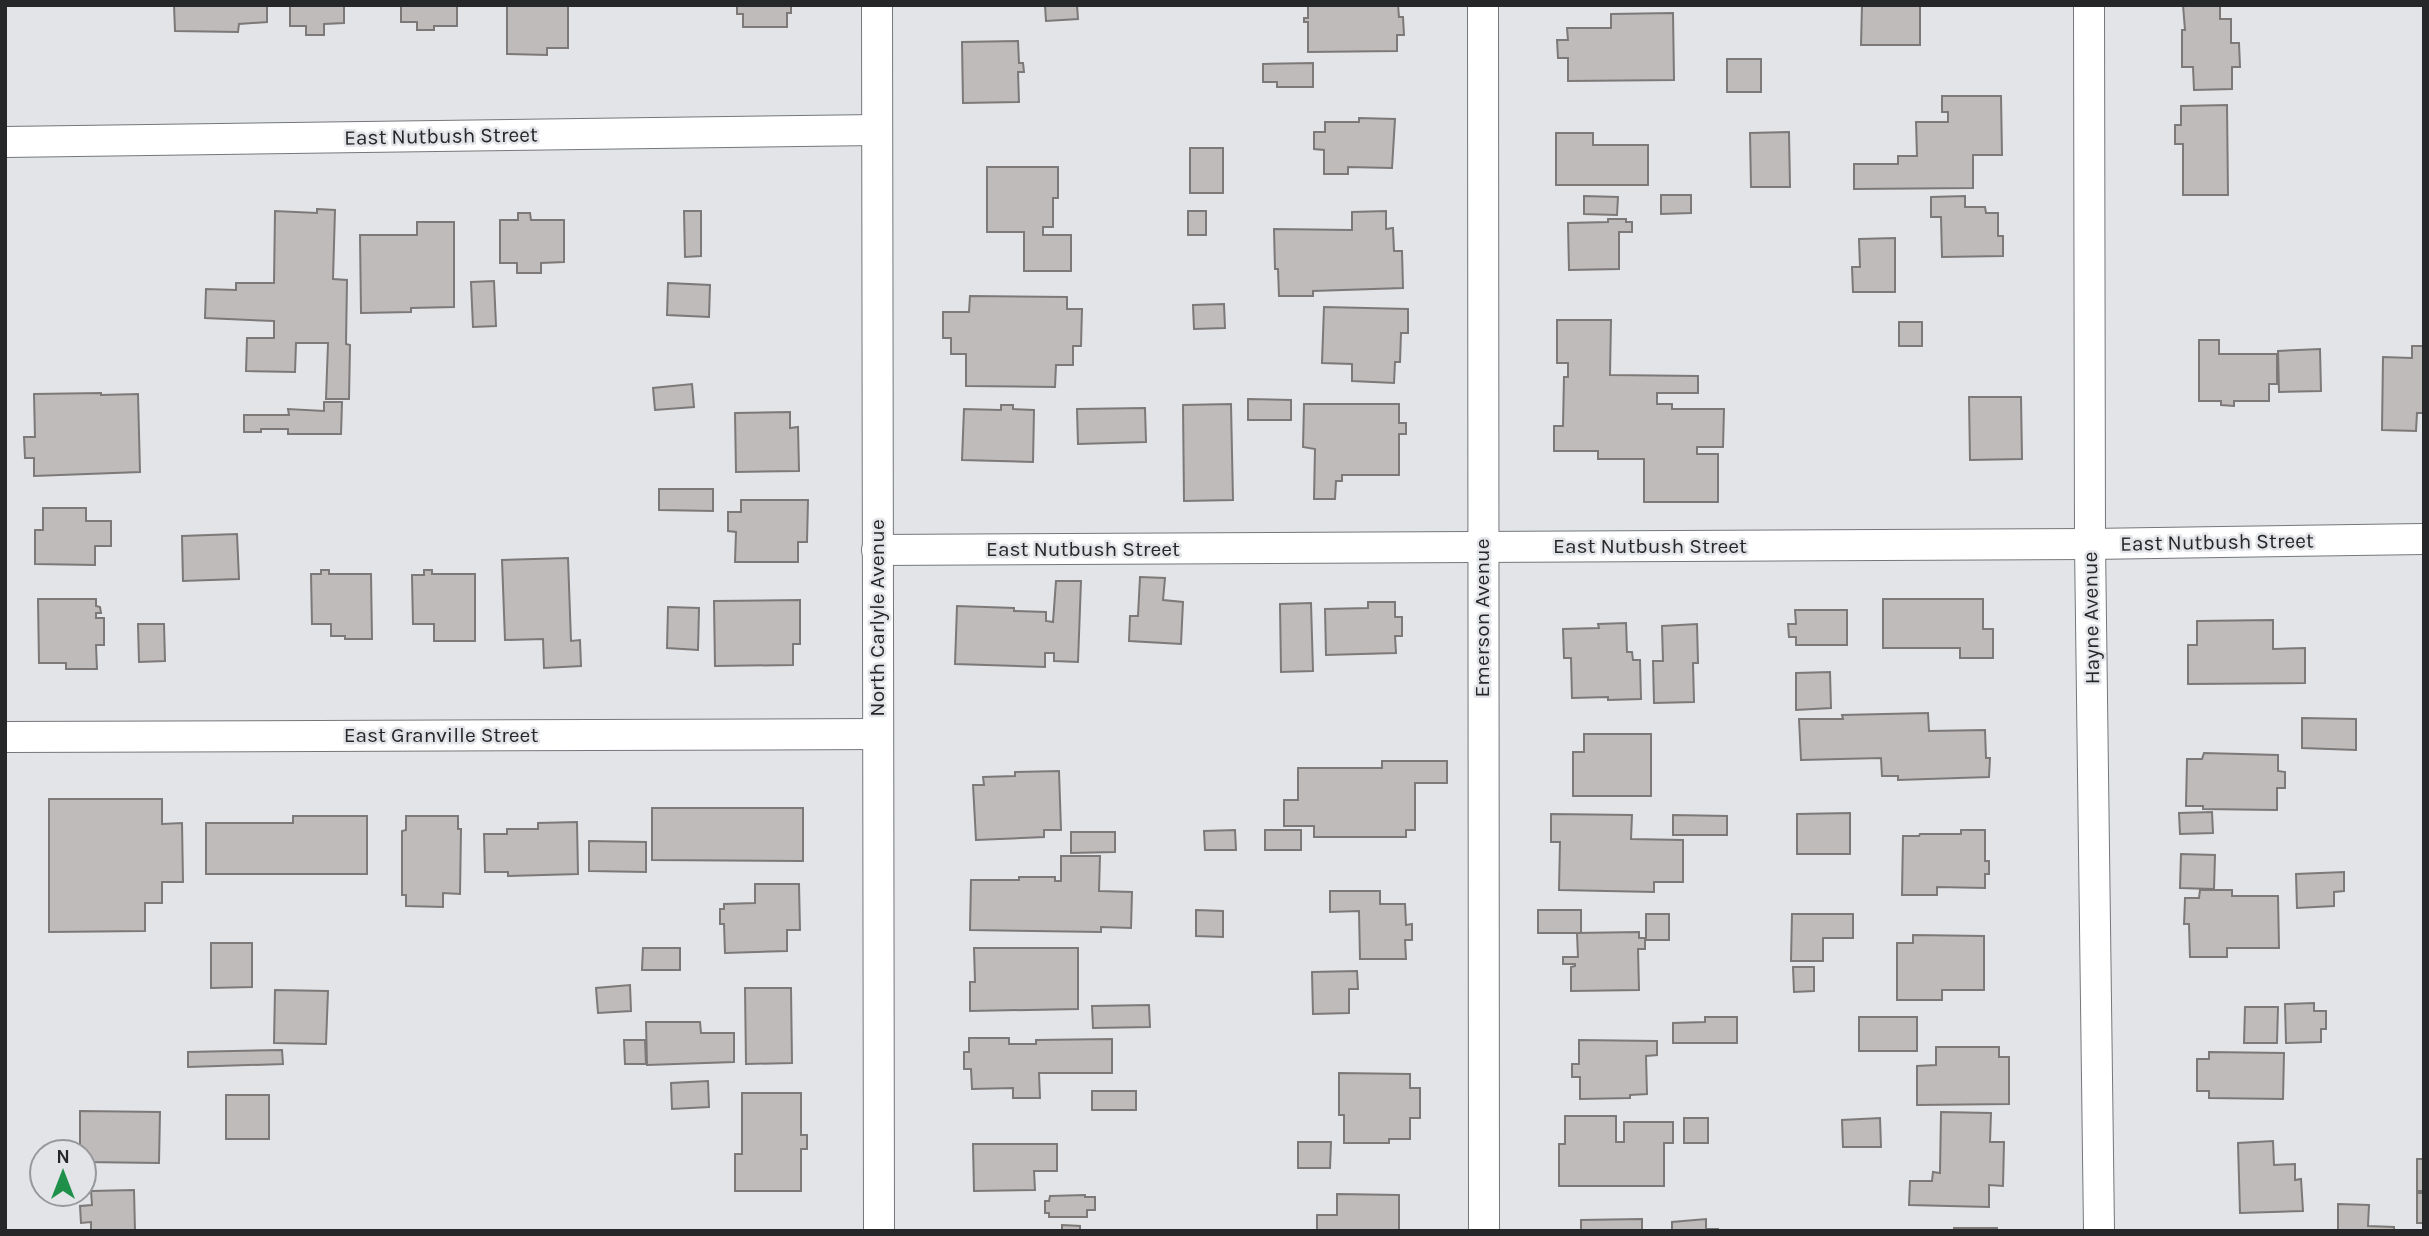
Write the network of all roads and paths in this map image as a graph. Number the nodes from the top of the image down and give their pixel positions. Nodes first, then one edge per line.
1 (877, 5) edge
2 (1483, 5) edge
3 (2089, 5) edge
4 (877, 130) junction
5 (5, 142) edge
6 (2424, 539) edge
7 (2090, 544) junction
8 (1482, 546) junction
9 (877, 550) junction
10 (878, 734) junction
11 (5, 737) edge
12 (879, 1231) edge
13 (1484, 1231) edge
14 (2099, 1231) edge

1 - 4 street, North Carlyle Avenue
2 - 8 street, Emerson Avenue
3 - 7 street, Hayne Avenue
4 - 5 street, East Nutbush Street
4 - 9 street, North Carlyle Avenue
6 - 7 street, East Nutbush Street
7 - 8 street, East Nutbush Street
7 - 14 street, Hayne Avenue
8 - 9 street, East Nutbush Street
8 - 13 street, Emerson Avenue
9 - 10 street, North Carlyle Avenue
10 - 11 street, East Granville Street
10 - 12 street, North Carlyle Avenue

